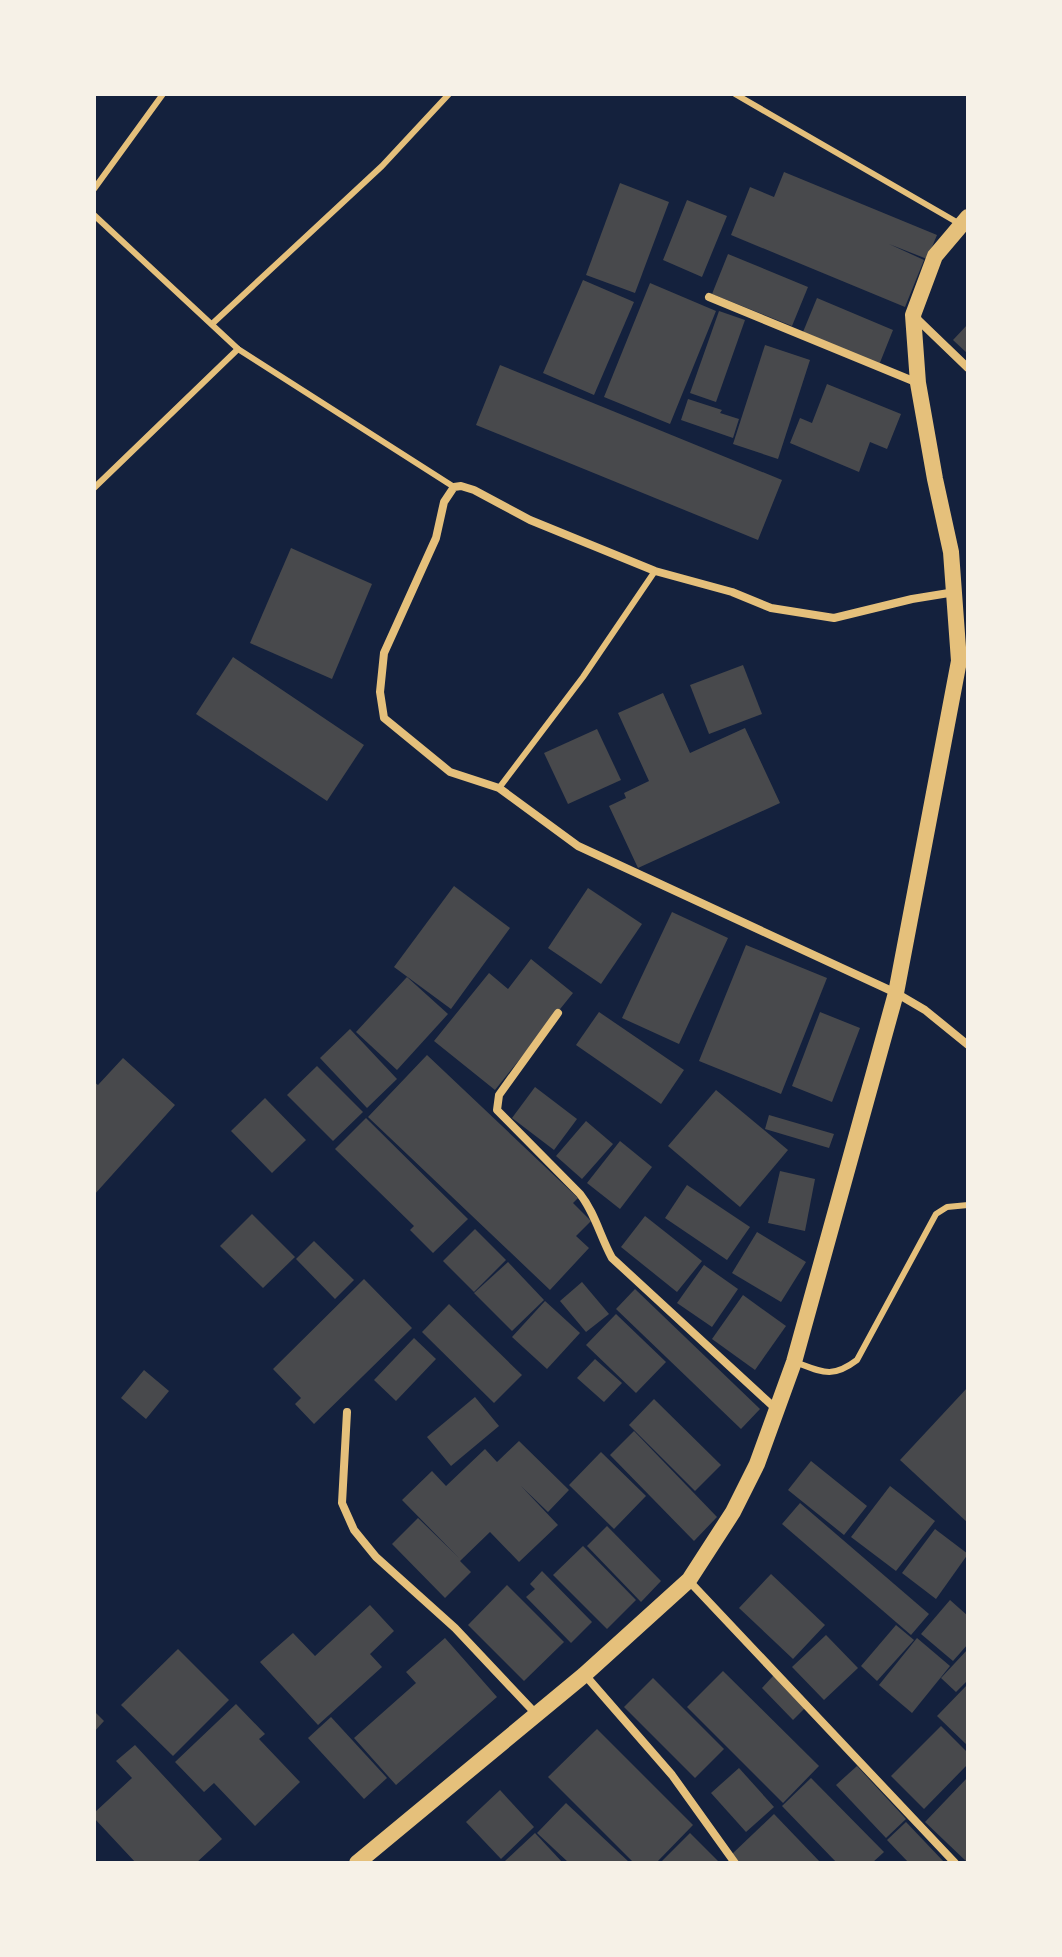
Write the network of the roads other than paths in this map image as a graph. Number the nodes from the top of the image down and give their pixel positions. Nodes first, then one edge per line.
1 (163, 94) edge
2 (449, 94) edge
3 (735, 94) edge
4 (94, 189) edge
5 (94, 215) edge
6 (964, 221) edge
7 (709, 297) dead end
8 (913, 315) junction
9 (212, 324) junction
10 (238, 349) junction
11 (968, 368) edge
12 (918, 383) junction
13 (454, 487) junction
14 (94, 488) edge
15 (655, 571) junction
16 (956, 592) junction
17 (499, 788) junction
18 (896, 993) junction
19 (558, 1013) dead end
20 (968, 1045) edge
21 (968, 1205) edge
22 (794, 1362) junction
23 (776, 1409) junction
24 (347, 1412) dead end
25 (689, 1580) junction
26 (584, 1675) junction
27 (537, 1715) junction
28 (357, 1863) edge
29 (735, 1863) edge
30 (955, 1863) edge

1 - 4 lane
2 - 9 lane
3 - 6 lane
5 - 9 lane
6 - 8 main road
7 - 12 street
8 - 11 street
8 - 12 main road
9 - 10 lane
10 - 13 lane
10 - 14 lane
12 - 16 main road
13 - 15 street
13 - 17 street
15 - 16 street
15 - 17 lane
16 - 18 main road
17 - 18 street
18 - 20 street
18 - 22 main road
19 - 23 street
21 - 22 lane
22 - 23 main road
23 - 25 main road
24 - 27 street
25 - 26 main road
25 - 30 street
26 - 27 main road
26 - 29 street
27 - 28 main road

